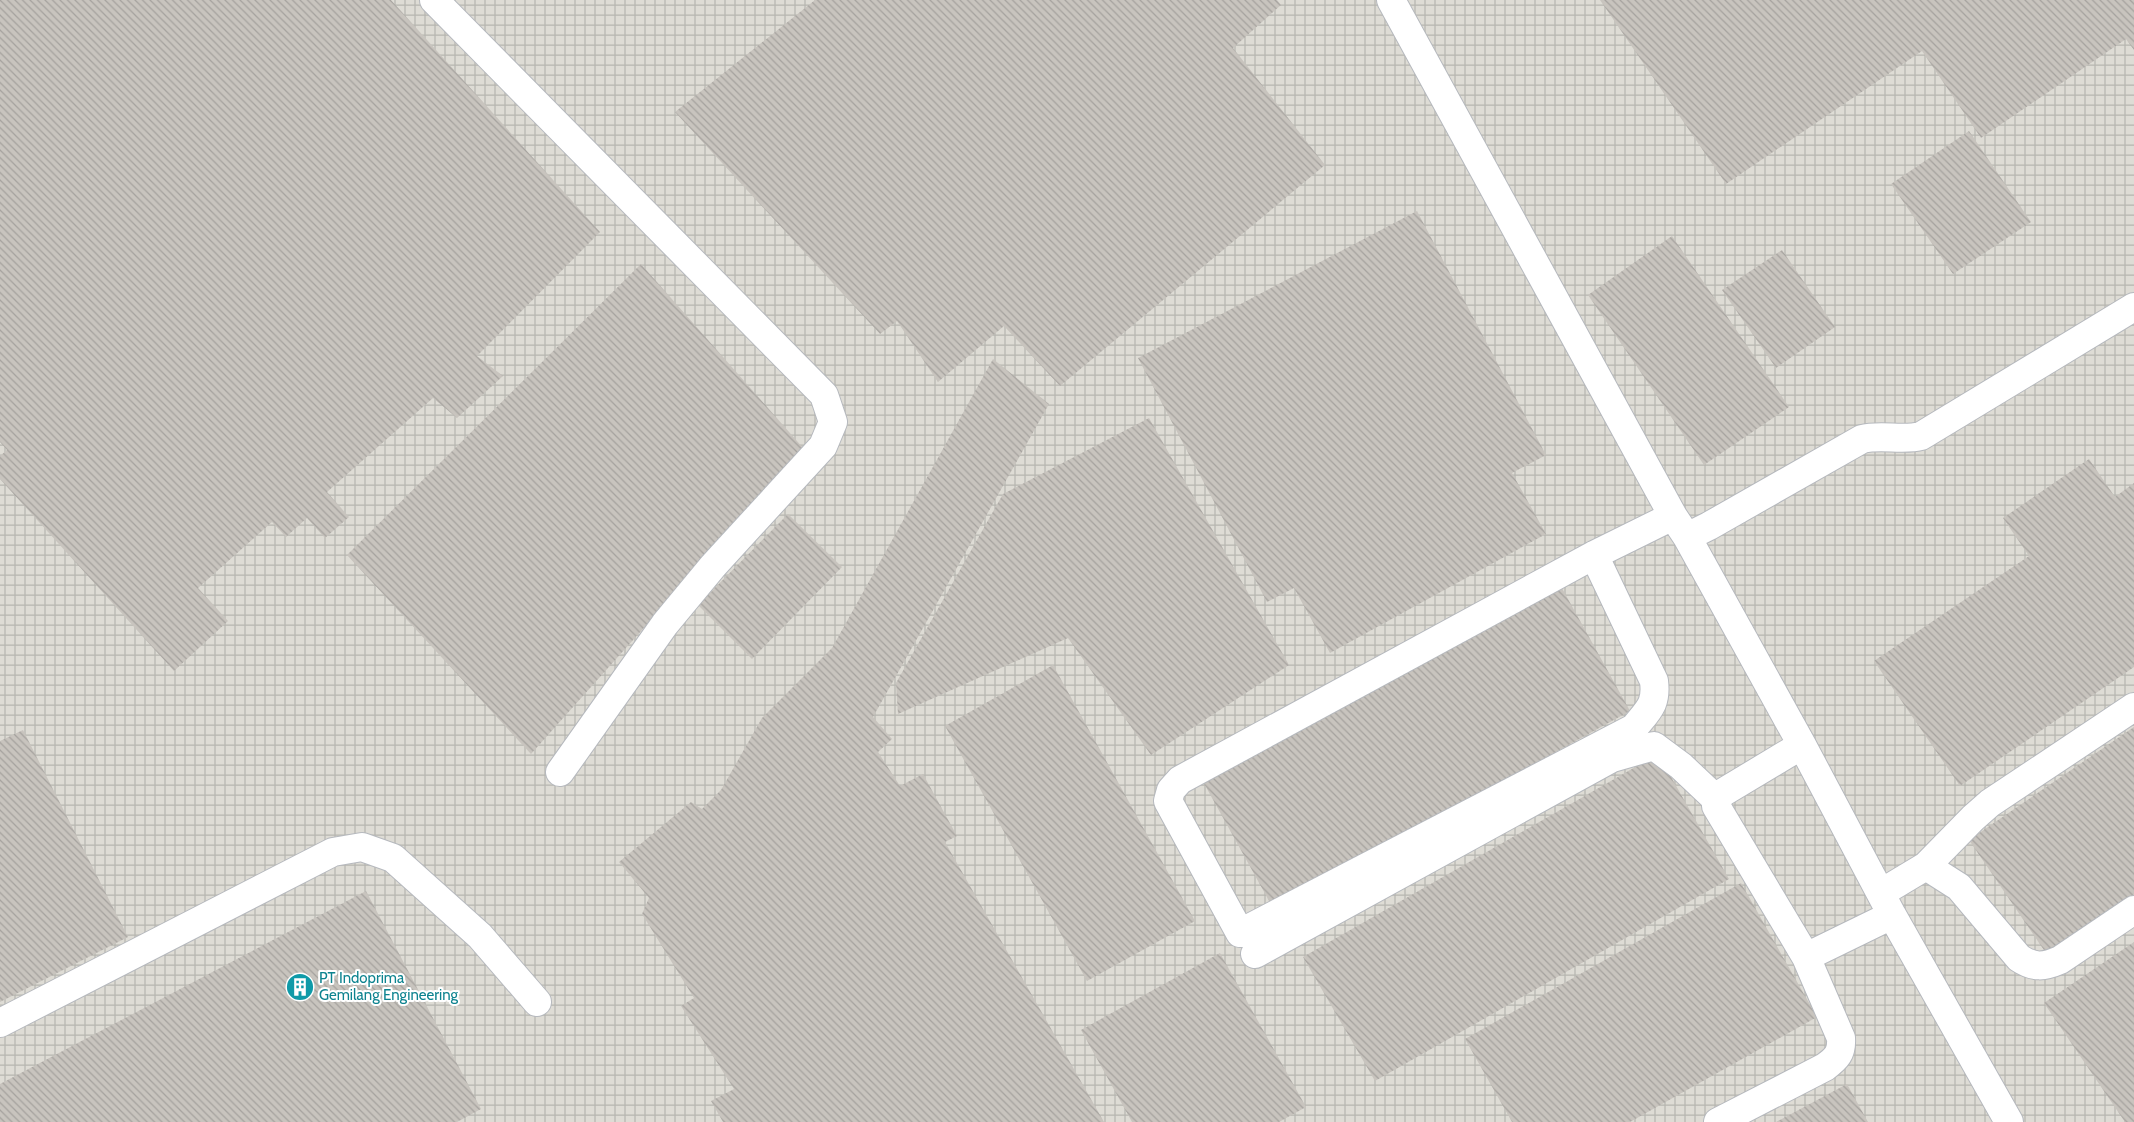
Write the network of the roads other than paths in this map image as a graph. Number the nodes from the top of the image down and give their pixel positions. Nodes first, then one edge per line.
1 (434, 0) edge
2 (1391, 0) edge
3 (2134, 307) edge
4 (1680, 526) junction
5 (1594, 555) junction
6 (2134, 707) edge
7 (1802, 745) junction
8 (560, 772) dead end
9 (1717, 800) junction
10 (1926, 866) junction
11 (1886, 904) junction
12 (2134, 910) edge
13 (1255, 954) dead end
14 (1806, 957) junction
15 (537, 1002) dead end
16 (0, 1023) edge
17 (1718, 1122) edge
18 (2009, 1122) edge

1 - 8 lane
2 - 4 lane
3 - 4 lane
4 - 5 lane
4 - 7 lane
5 - 5 lane
6 - 10 lane
7 - 9 lane
7 - 11 lane
9 - 13 lane
9 - 14 lane
10 - 11 lane
10 - 12 lane
11 - 14 lane
11 - 18 lane
14 - 17 lane
15 - 16 lane

